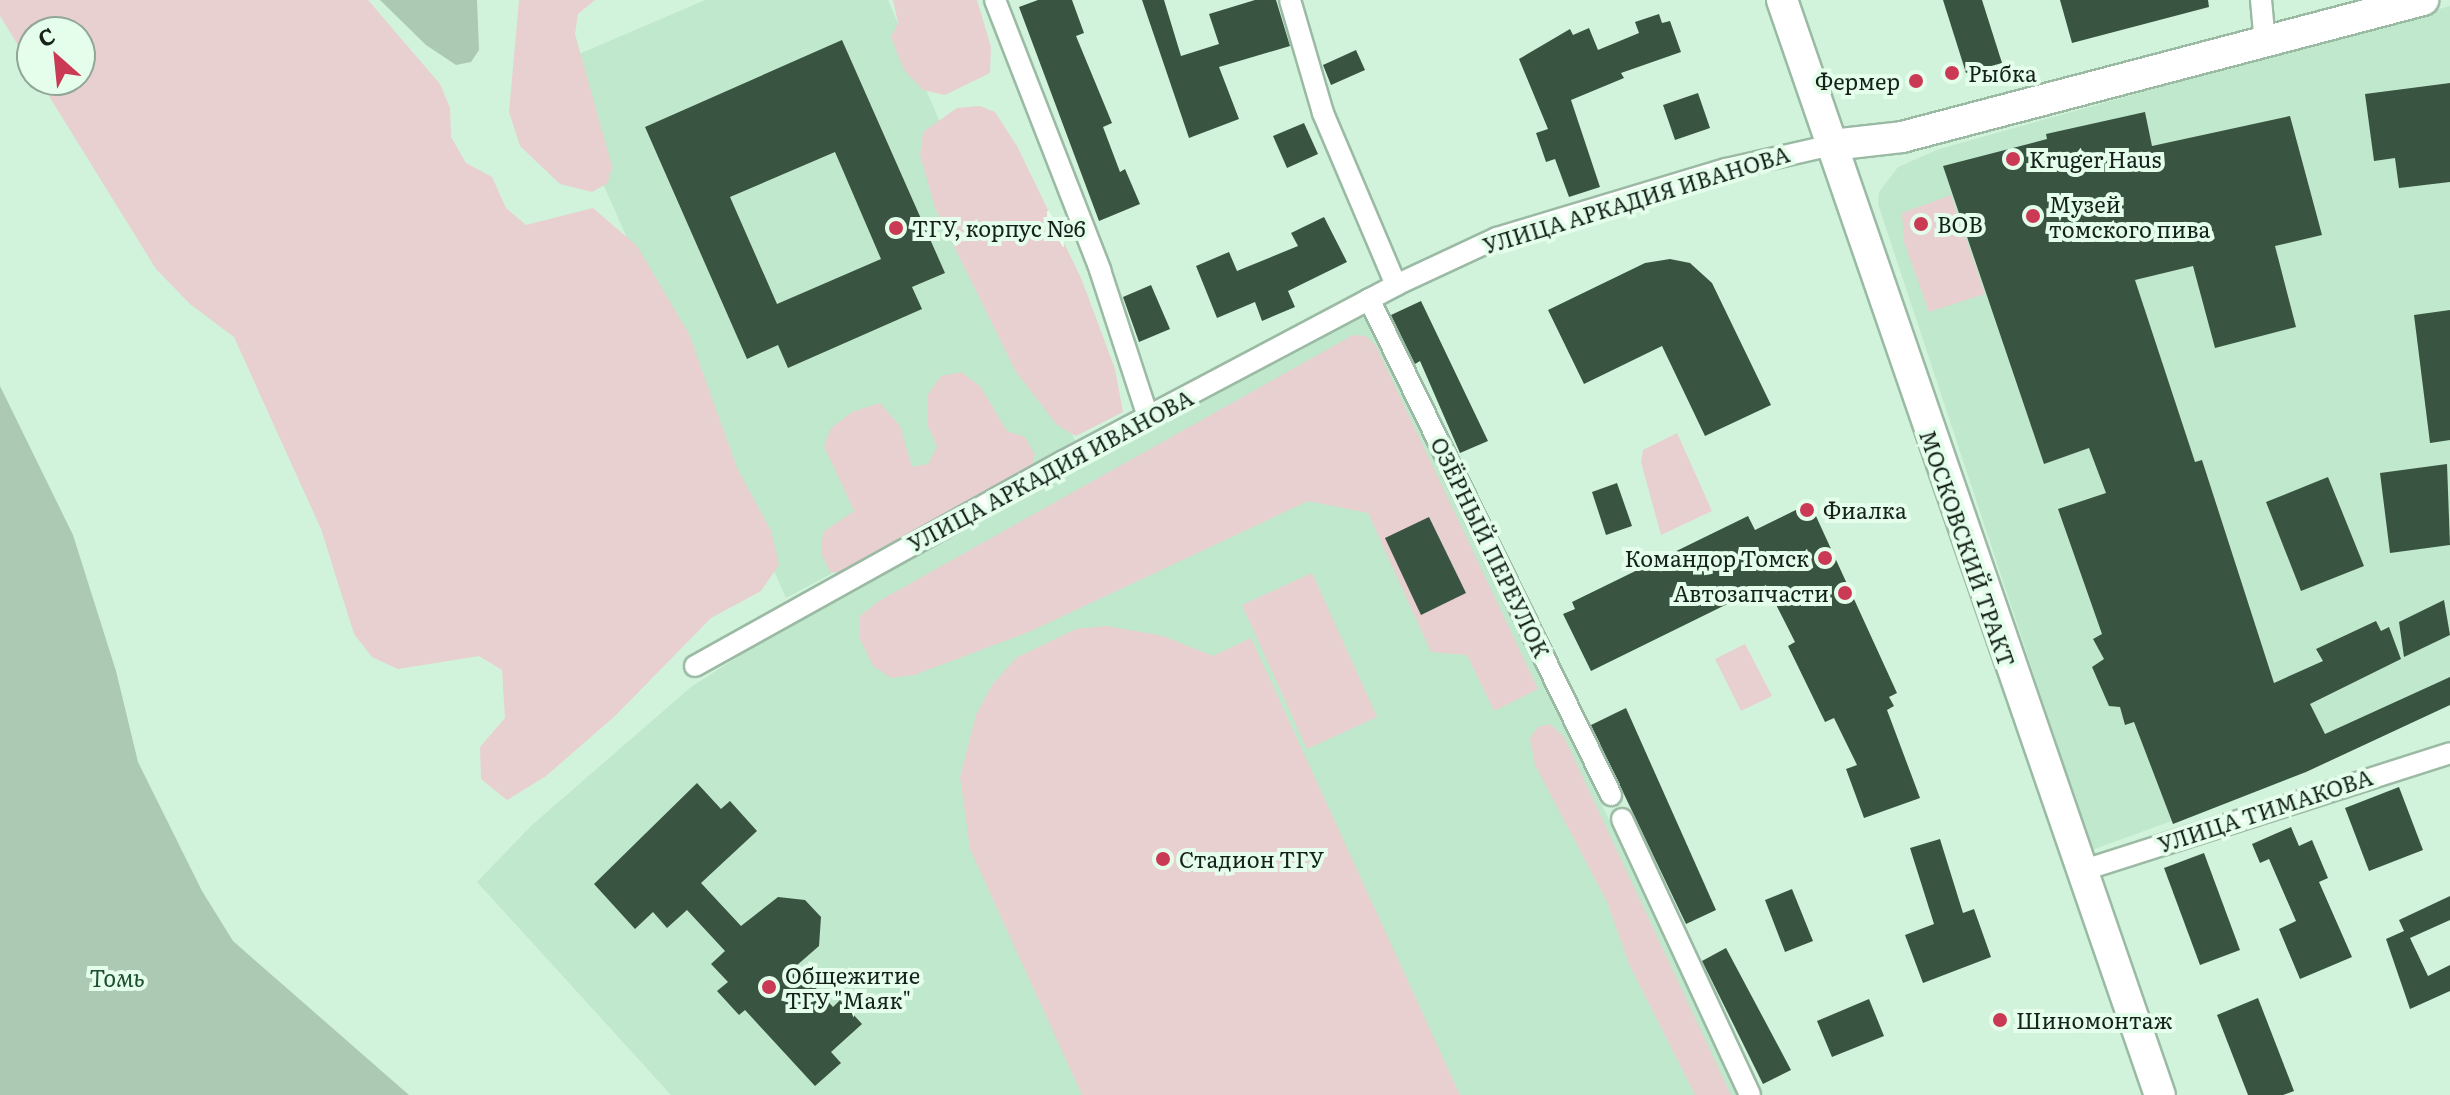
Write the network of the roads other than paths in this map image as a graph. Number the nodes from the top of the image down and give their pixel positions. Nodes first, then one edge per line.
1 (995, 0) edge
2 (1290, 0) edge
3 (1782, 0) edge
4 (2261, 0) edge
5 (2423, 0) edge
6 (2265, 43) junction
7 (1832, 145) junction
8 (1396, 285) junction
9 (1369, 299) junction
10 (1148, 417) junction
11 (695, 666) dead end
12 (2450, 753) edge
13 (1611, 795) dead end
14 (1622, 819) dead end
15 (2081, 871) junction
16 (1750, 1095) edge
17 (2160, 1095) edge

1 - 10 street
2 - 8 street
3 - 7 main road, МОСКОВСКИЙ ТРАКТ
4 - 6 street
5 - 6 main road, УЛИЦА АРКАДИЯ ИВАНОВА
6 - 7 main road, УЛИЦА АРКАДИЯ ИВАНОВА
7 - 8 street, УЛИЦА АРКАДИЯ ИВАНОВА
7 - 15 main road, МОСКОВСКИЙ ТРАКТ
8 - 9 street, УЛИЦА АРКАДИЯ ИВАНОВА
9 - 10 street, УЛИЦА АРКАДИЯ ИВАНОВА
9 - 13 street, ОЗЁРНЫЙ ПЕРЕУЛОК
10 - 11 street, УЛИЦА АРКАДИЯ ИВАНОВА
12 - 15 street, УЛИЦА ТИМАКОВА
14 - 16 street
15 - 17 main road, МОСКОВСКИЙ ТРАКТ

